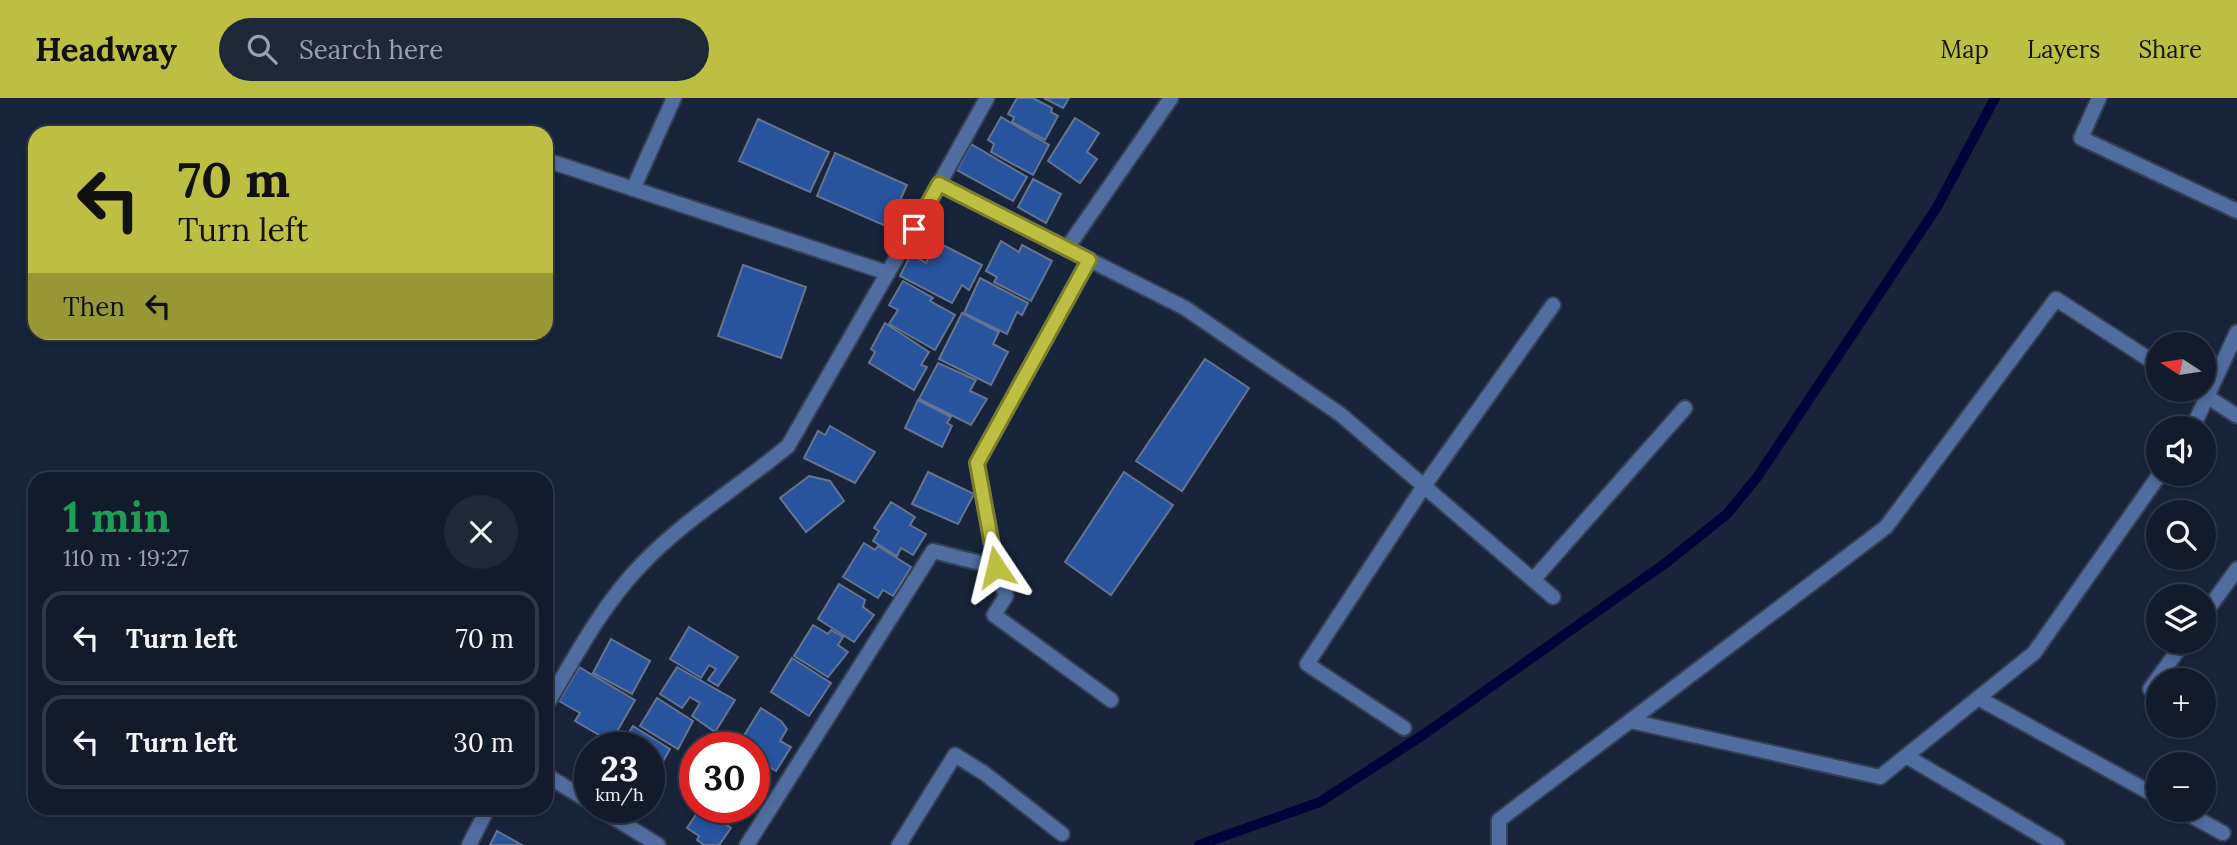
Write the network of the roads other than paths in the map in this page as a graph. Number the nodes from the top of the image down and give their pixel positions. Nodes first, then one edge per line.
1 (674, 98) edge
2 (987, 98) edge
3 (1171, 98) edge
4 (2099, 98) edge
5 (553, 162) edge
6 (939, 184) junction
7 (633, 189) junction
8 (2237, 211) edge
9 (1067, 248) junction
10 (1089, 260) junction
11 (888, 273) junction
12 (1553, 305) dead end
13 (2237, 332) edge
14 (2146, 357) edge
15 (2216, 370) edge
16 (2215, 402) edge
17 (1685, 408) dead end
18 (2237, 416) edge
19 (1424, 486) junction
20 (2152, 486) edge
21 (996, 567) junction
22 (2237, 569) edge
23 (1533, 580) junction
24 (1553, 597) dead end
25 (2216, 598) edge
26 (553, 694) edge
27 (1978, 698) junction
28 (1111, 700) dead end
29 (1630, 721) junction
30 (1404, 728) dead end
31 (1906, 756) junction
32 (553, 779) edge
33 (2146, 790) edge
34 (574, 792) edge
35 (484, 815) edge
36 (2202, 822) edge
37 (623, 823) edge
38 (2222, 833) dead end
39 (1062, 834) dead end
40 (469, 845) edge
41 (658, 845) edge
42 (747, 845) edge
43 (900, 845) edge
44 (1499, 845) edge
45 (2057, 845) edge

1 - 7 street
2 - 6 street
3 - 9 street
4 - 8 street
5 - 7 street
6 - 9 street
6 - 11 street
7 - 11 street
9 - 10 street
10 - 19 street
10 - 21 street
11 - 26 street
12 - 19 street
13 - 15 street
14 - 29 street
16 - 18 street
17 - 23 street
19 - 23 street
19 - 30 street
20 - 27 street
21 - 28 street
21 - 42 street
22 - 25 street
23 - 24 street
27 - 31 street
27 - 33 street
29 - 31 street
29 - 44 street
31 - 45 street
32 - 34 street
35 - 40 street
36 - 38 street
37 - 41 street
39 - 43 street

